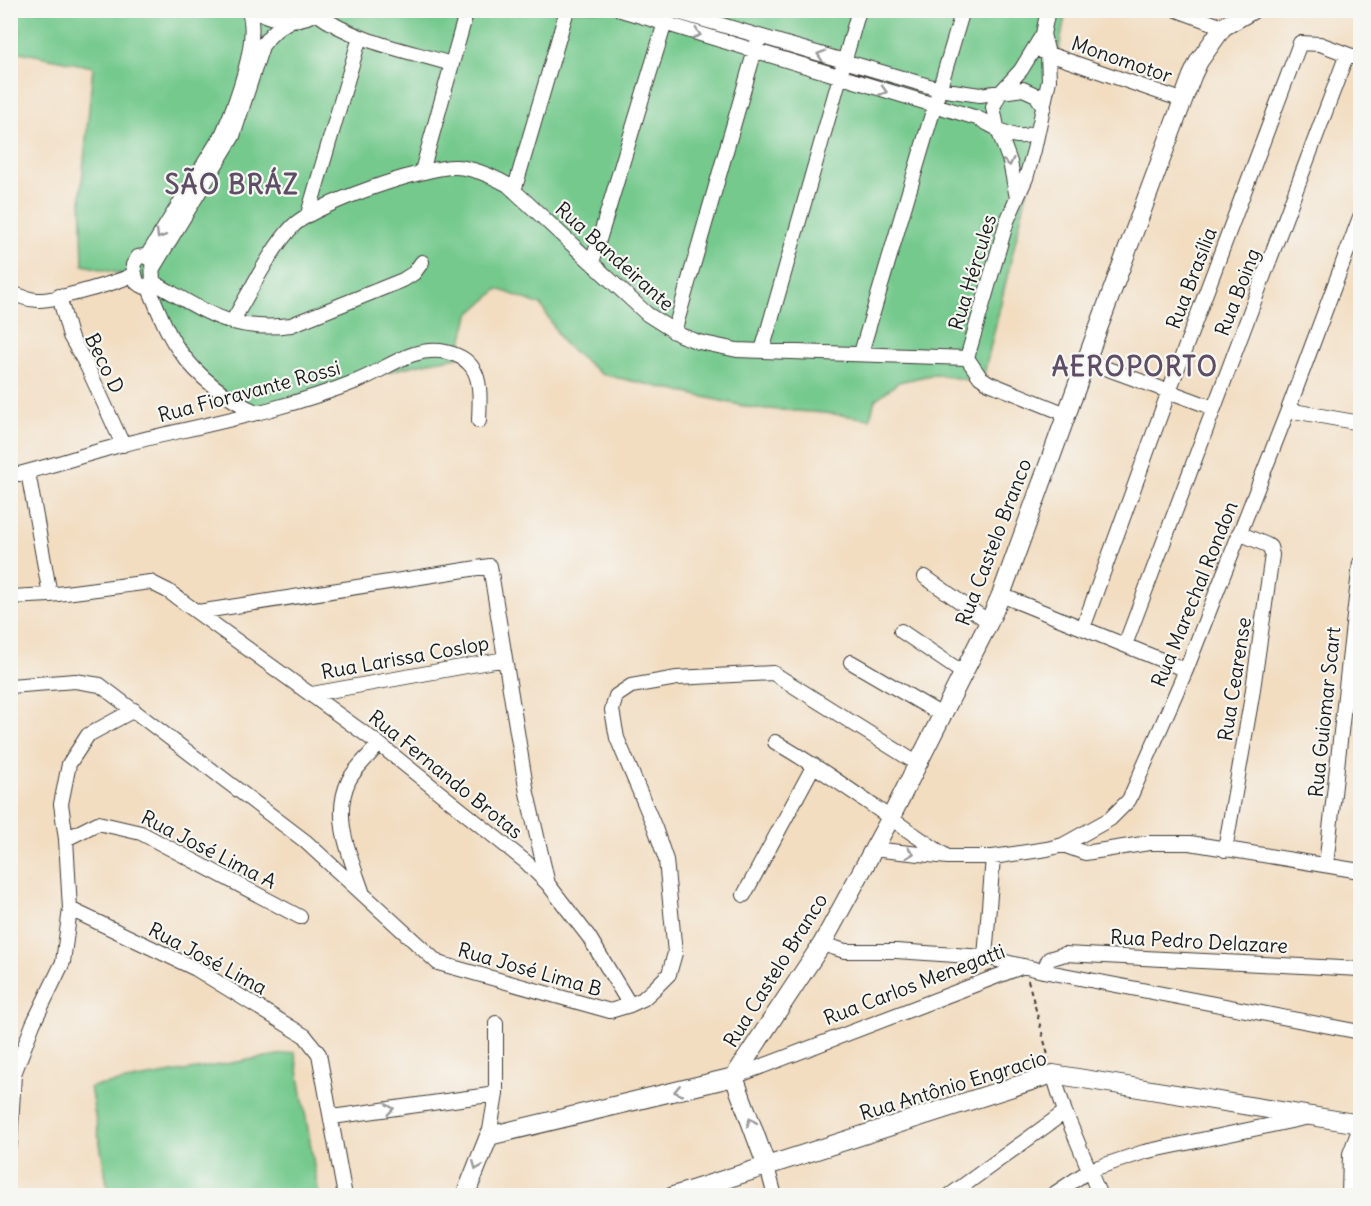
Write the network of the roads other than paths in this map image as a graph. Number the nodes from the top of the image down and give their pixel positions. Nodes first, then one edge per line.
1 (248, 10) edge
2 (254, 10) edge
3 (467, 10) edge
4 (567, 10) edge
5 (621, 10) edge
6 (859, 10) edge
7 (963, 10) edge
8 (1048, 10) edge
9 (1177, 10) edge
10 (1252, 10) edge
11 (318, 12) edge
12 (668, 15) edge
13 (292, 20) junction
14 (1223, 27) junction
15 (1043, 33) junction
16 (360, 37) junction
17 (759, 37) junction
18 (1300, 43) joint
19 (1034, 48) junction
20 (755, 51) junction
21 (1048, 54) junction
22 (1354, 56) edge
23 (845, 62) junction
24 (451, 64) junction
25 (840, 78) junction
26 (939, 89) junction
27 (1000, 93) junction
28 (1182, 100) junction
29 (934, 105) junction
30 (1044, 106) junction
31 (997, 127) junction
32 (1038, 130) junction
33 (422, 171) junction
34 (514, 191) junction
35 (1017, 198) junction
36 (308, 214) junction
37 (1360, 217) edge
38 (422, 262) dead end
39 (592, 263) junction
40 (150, 273) junction
41 (135, 274) junction
42 (10, 292) edge
43 (59, 296) junction
44 (232, 322) junction
45 (674, 332) junction
46 (762, 351) junction
47 (861, 353) junction
48 (967, 358) junction
49 (1086, 361) junction
50 (1169, 391) junction
51 (1214, 408) junction
52 (1288, 410) junction
53 (258, 413) junction
54 (1066, 414) junction
55 (1359, 419) edge
56 (479, 421) dead end
57 (123, 445) junction
58 (28, 472) junction
59 (10, 476) edge
60 (1239, 533) junction
61 (1360, 563) edge
62 (925, 578) dead end
63 (50, 595) junction
64 (1001, 595) junction
65 (10, 597) edge
66 (198, 612) junction
67 (989, 622) junction
68 (1083, 628) junction
69 (901, 631) dead end
70 (1125, 645) junction
71 (505, 659) junction
72 (851, 662) dead end
73 (1186, 670) junction
74 (963, 673) junction
75 (10, 686) edge
76 (312, 694) junction
77 (135, 710) junction
78 (942, 715) junction
79 (775, 742) dead end
80 (379, 744) junction
81 (918, 764) junction
82 (814, 765) junction
83 (890, 819) junction
84 (66, 839) junction
85 (1063, 845) junction
86 (872, 849) junction
87 (1224, 850) junction
88 (948, 857) junction
89 (993, 857) junction
90 (1326, 865) junction
91 (1360, 871) edge
92 (548, 884) junction
93 (744, 895) dead end
94 (363, 896) junction
95 (70, 909) junction
96 (300, 917) dead end
97 (822, 944) junction
98 (985, 957) junction
99 (1024, 966) junction
100 (1360, 969) edge
101 (1043, 971) junction
102 (630, 1005) junction
103 (496, 1023) dead end
104 (1360, 1032) edge
105 (1053, 1074) junction
106 (734, 1077) junction
107 (496, 1094) junction
108 (1065, 1112) junction
109 (1313, 1116) junction
110 (332, 1117) junction
111 (1360, 1124) edge
112 (1360, 1133) edge
113 (489, 1136) junction
114 (10, 1143) edge
115 (767, 1167) junction
116 (1090, 1170) junction
117 (1352, 1192) edge
118 (461, 1195) edge
119 (345, 1196) edge
120 (673, 1196) edge
121 (775, 1196) edge
122 (949, 1196) edge
123 (1052, 1196) edge
124 (1100, 1196) edge

1 -> 40 street
2 - 13 street
3 - 24 street
4 - 34 street
5 - 12 street
6 - 23 street
7 - 26 street
8 - 15 street, Rua Hércules
9 - 14 street
10 - 14 street, Rua Castelo Branco
11 - 13 street
11 - 16 street
12 - 17 street
12 -> 20 street
12 - 39 street
13 - 40 street
14 - 28 street, Rua Castelo Branco
15 - 19 street, Rua Hércules
15 - 21 street, Rua Hércules
16 - 24 street
16 - 36 street
17 - 20 street
23 -> 17 street
18 - 22 street, Rua Boing
18 - 50 street, Rua Brasília
19 - 21 street, Monomotor
19 - 27 street, Rua Hércules
20 - 25 street
20 - 45 street
21 - 28 street, Monomotor
21 - 30 street, Rua Hércules
22 - 51 street, Rua Boing
23 - 25 street
23 - 26 street
24 - 33 street
25 -> 29 street
25 - 46 street
26 - 27 street
26 - 29 street
27 - 30 street
27 - 31 street, Rua Hércules
28 - 49 street, Rua Castelo Branco
29 - 31 street
29 - 47 street
30 - 32 street, Rua Hércules
31 - 32 street
31 -> 35 street, Rua Hércules
32 - 35 street, Rua Hércules
33 - 34 street, Rua Bandeirante
33 - 36 street, Rua Bandeirante
34 - 39 street, Rua Bandeirante
35 - 48 street, Rua Hércules
36 - 44 street, Rua Bandeirante
37 - 52 street, Rua Marechal Rondon
38 - 44 street
39 - 45 street, Rua Bandeirante
40 - 41 street
40 - 41 street
40 - 44 street
40 - 53 street
41 - 43 street
42 - 43 street
43 - 57 street, Beco D
45 - 46 street, Rua Bandeirante
46 - 47 street, Rua Bandeirante
47 - 48 street, Rua Bandeirante
48 - 54 street
49 - 50 street
49 - 54 street, Rua Castelo Branco
50 - 51 street
50 - 68 street, Rua Brasília
51 - 70 street, Rua Boing
52 - 55 street
52 - 60 street, Rua Marechal Rondon
53 - 56 street, Rua Fioravante Rossi
53 - 57 street, Rua Fioravante Rossi
54 - 64 street, Rua Castelo Branco
57 - 58 street, Rua Fioravante Rossi
58 - 59 street, Rua Fioravante Rossi
58 - 63 street
60 - 73 street, Rua Marechal Rondon
60 - 87 street, Rua Cearense
61 - 90 street, Rua Guiomar Scart
62 - 67 street
63 - 65 street, Rua Fernando Brotas
63 - 66 street, Rua Fernando Brotas
64 - 67 street, Rua Castelo Branco
64 - 68 street
66 - 71 street
66 - 76 street, Rua Fernando Brotas
67 - 74 street, Rua Castelo Branco
68 - 70 street
69 - 74 street
70 - 73 street
71 - 76 street, Rua Larissa Coslop
71 - 92 street
72 - 78 street
73 - 85 street, Rua Marechal Rondon
74 - 78 street, Rua Castelo Branco
75 - 77 street, Rua José Lima B
76 - 80 street, Rua Fernando Brotas
77 - 84 street
77 - 94 street, Rua José Lima B
78 - 81 street, Rua Castelo Branco
79 - 82 street
80 - 92 street, Rua Fernando Brotas
80 - 94 street
81 - 83 street, Rua Castelo Branco
81 - 102 street, Rua José Lima B
82 - 83 street
82 - 93 street
83 - 86 street, Rua Castelo Branco
83 - 88 street
84 - 95 street
84 - 96 street, Rua José Lima A
85 - 87 street
85 - 89 street, Rua Marechal Rondon
86 -> 88 street, Rua Marechal Rondon
86 - 97 street, Rua Castelo Branco
87 - 90 street
88 - 89 street, Rua Marechal Rondon
89 - 98 street
90 - 91 street
92 - 102 street, Rua Fernando Brotas
94 - 102 street, Rua José Lima B
95 - 110 street, Rua José Lima
95 - 114 street
97 - 98 street
97 - 106 street, Rua Castelo Branco
98 - 99 street
99 - 101 street, Rua Carlos Menegatti
99 - 106 street, Rua Carlos Menegatti
100 - 101 street, Rua Pedro Delazare
101 - 104 street, Rua Carlos Menegatti
103 - 107 street
105 - 108 street
105 - 109 street, Rua Antônio Engracio
105 - 115 street, Rua Antônio Engracio
106 -> 113 street, Rua Carlos Menegatti
115 -> 106 street
110 -> 107 street
107 - 113 street
108 - 116 street
108 - 122 street
109 - 111 street, Rua Antônio Engracio
109 - 116 street
110 - 119 street
112 - 117 street
113 -> 118 street
115 - 120 street, Rua Antônio Engracio
115 - 121 street
116 - 123 street
116 - 124 street

